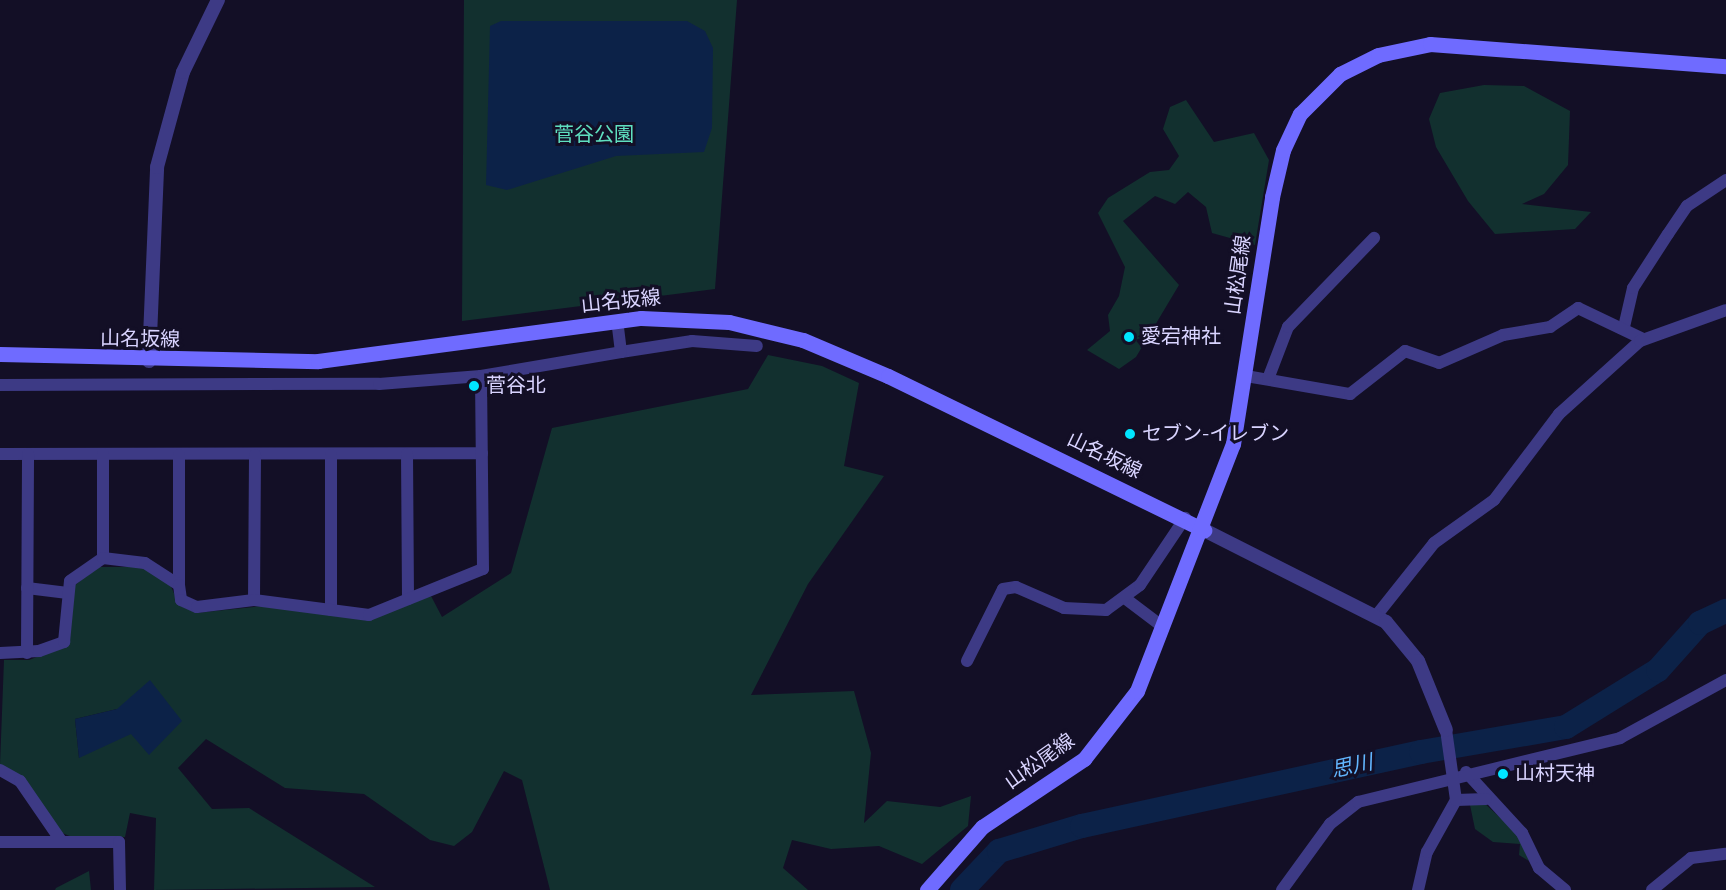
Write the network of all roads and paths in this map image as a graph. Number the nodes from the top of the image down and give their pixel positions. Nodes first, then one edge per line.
1 (218, 0) edge
2 (1726, 66) edge
3 (1726, 180) edge
4 (1374, 238) dead end
5 (1726, 310) edge
6 (617, 321) junction
7 (1624, 327) junction
8 (1643, 339) junction
9 (757, 346) dead end
10 (621, 352) junction
11 (0, 354) edge
12 (149, 361) junction
13 (481, 376) junction
14 (1246, 376) junction
15 (1268, 379) junction
16 (0, 385) edge
17 (482, 453) junction
18 (0, 454) edge
19 (28, 454) junction
20 (103, 454) junction
21 (255, 454) junction
22 (407, 454) junction
23 (179, 455) junction
24 (331, 455) junction
25 (1185, 518) junction
26 (1204, 530) junction
27 (103, 558) junction
28 (179, 585) junction
29 (27, 588) junction
30 (68, 593) junction
31 (408, 599) junction
32 (1126, 599) junction
33 (254, 600) junction
34 (331, 610) junction
35 (1376, 615) junction
36 (1163, 627) junction
37 (0, 653) edge
38 (27, 653) junction
39 (967, 661) dead end
40 (1726, 680) edge
41 (1446, 730) joint
42 (0, 770) edge
43 (1458, 770) junction
44 (1486, 799) junction
45 (1456, 800) junction
46 (0, 842) edge
47 (62, 842) junction
48 (1726, 854) edge
49 (120, 890) edge
50 (927, 890) edge
51 (1282, 890) edge
52 (1418, 890) edge
53 (1564, 890) edge
54 (1652, 890) edge

1 - 12 street
2 - 14 main road, 山松尾線
3 - 7 street
4 - 15 street
5 - 8 street
6 - 10 street
6 - 12 main road, 山名坂線
6 - 25 main road, 山名坂線
7 - 8 street
7 - 15 street
8 - 35 street
9 - 10 street
10 - 13 street
11 - 12 main road, 山名坂線
13 - 16 street
13 - 17 street
14 - 15 street
14 - 26 main road, 山松尾線
17 - 22 street
17 - 31 street
18 - 19 street
19 - 20 street
19 - 29 street
20 - 23 street
20 - 27 street
21 - 23 street
21 - 24 street
21 - 33 street
22 - 24 street
22 - 31 street
23 - 28 street
24 - 34 street
25 - 26 main road, 山名坂線
25 - 32 street
26 - 35 street
26 - 36 main road, 山松尾線
27 - 28 street
27 - 30 street
28 - 33 street
29 - 30 street
29 - 38 street
30 - 38 street
31 - 34 street
32 - 36 street
32 - 39 street
33 - 34 street
35 - 41 street
36 - 50 main road, 山松尾線
37 - 38 street
40 - 43 street
41 - 43 street
42 - 47 street
43 - 44 street
43 - 45 street
43 - 51 street
44 - 45 street
44 - 53 street
45 - 52 street
46 - 47 street
47 - 49 street
48 - 54 street

